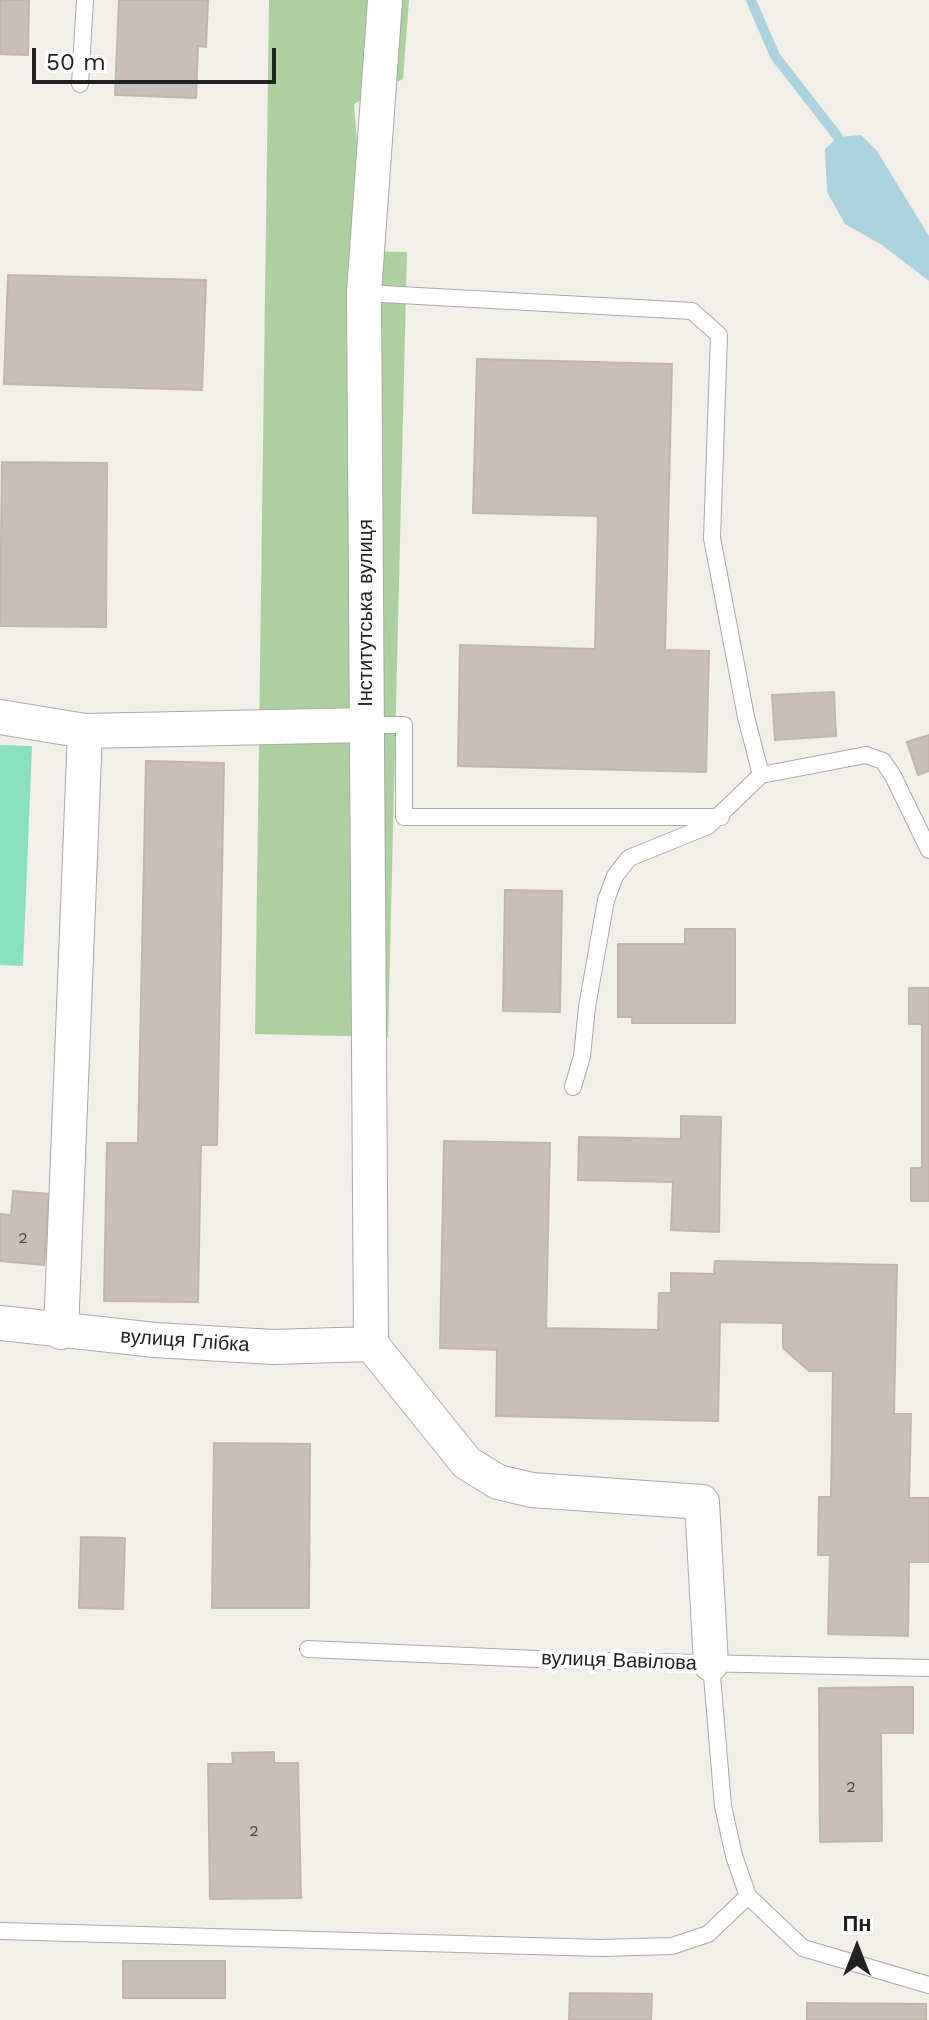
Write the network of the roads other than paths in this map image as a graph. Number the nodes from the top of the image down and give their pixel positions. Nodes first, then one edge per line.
1 (85, 0) edge
2 (385, 0) edge
3 (80, 84) dead end
4 (364, 293) junction
5 (0, 717) edge
6 (367, 725) junction
7 (85, 731) junction
8 (761, 775) junction
9 (721, 817) junction
10 (929, 850) edge
11 (573, 1087) dead end
12 (0, 1323) edge
13 (61, 1332) junction
14 (371, 1344) junction
15 (308, 1649) dead end
16 (711, 1664) junction
17 (929, 1668) edge
18 (748, 1896) junction
19 (0, 1931) edge
20 (929, 1985) edge

1 - 3 lane
2 - 4 street, Інститутська вулиця
4 - 6 street, Інститутська вулиця
4 - 8 lane
5 - 7 street
6 - 7 street
6 - 9 lane, Інститутська вулиця
6 - 14 street
7 - 13 street
8 - 9 lane
8 - 10 lane
9 - 11 lane
12 - 13 street, вулиця Глібка
13 - 14 street, вулиця Глібка
14 - 16 street
15 - 16 lane, вулиця Вавілова
16 - 17 lane, вулиця Вавілова
16 - 18 lane
18 - 19 lane
18 - 20 lane

